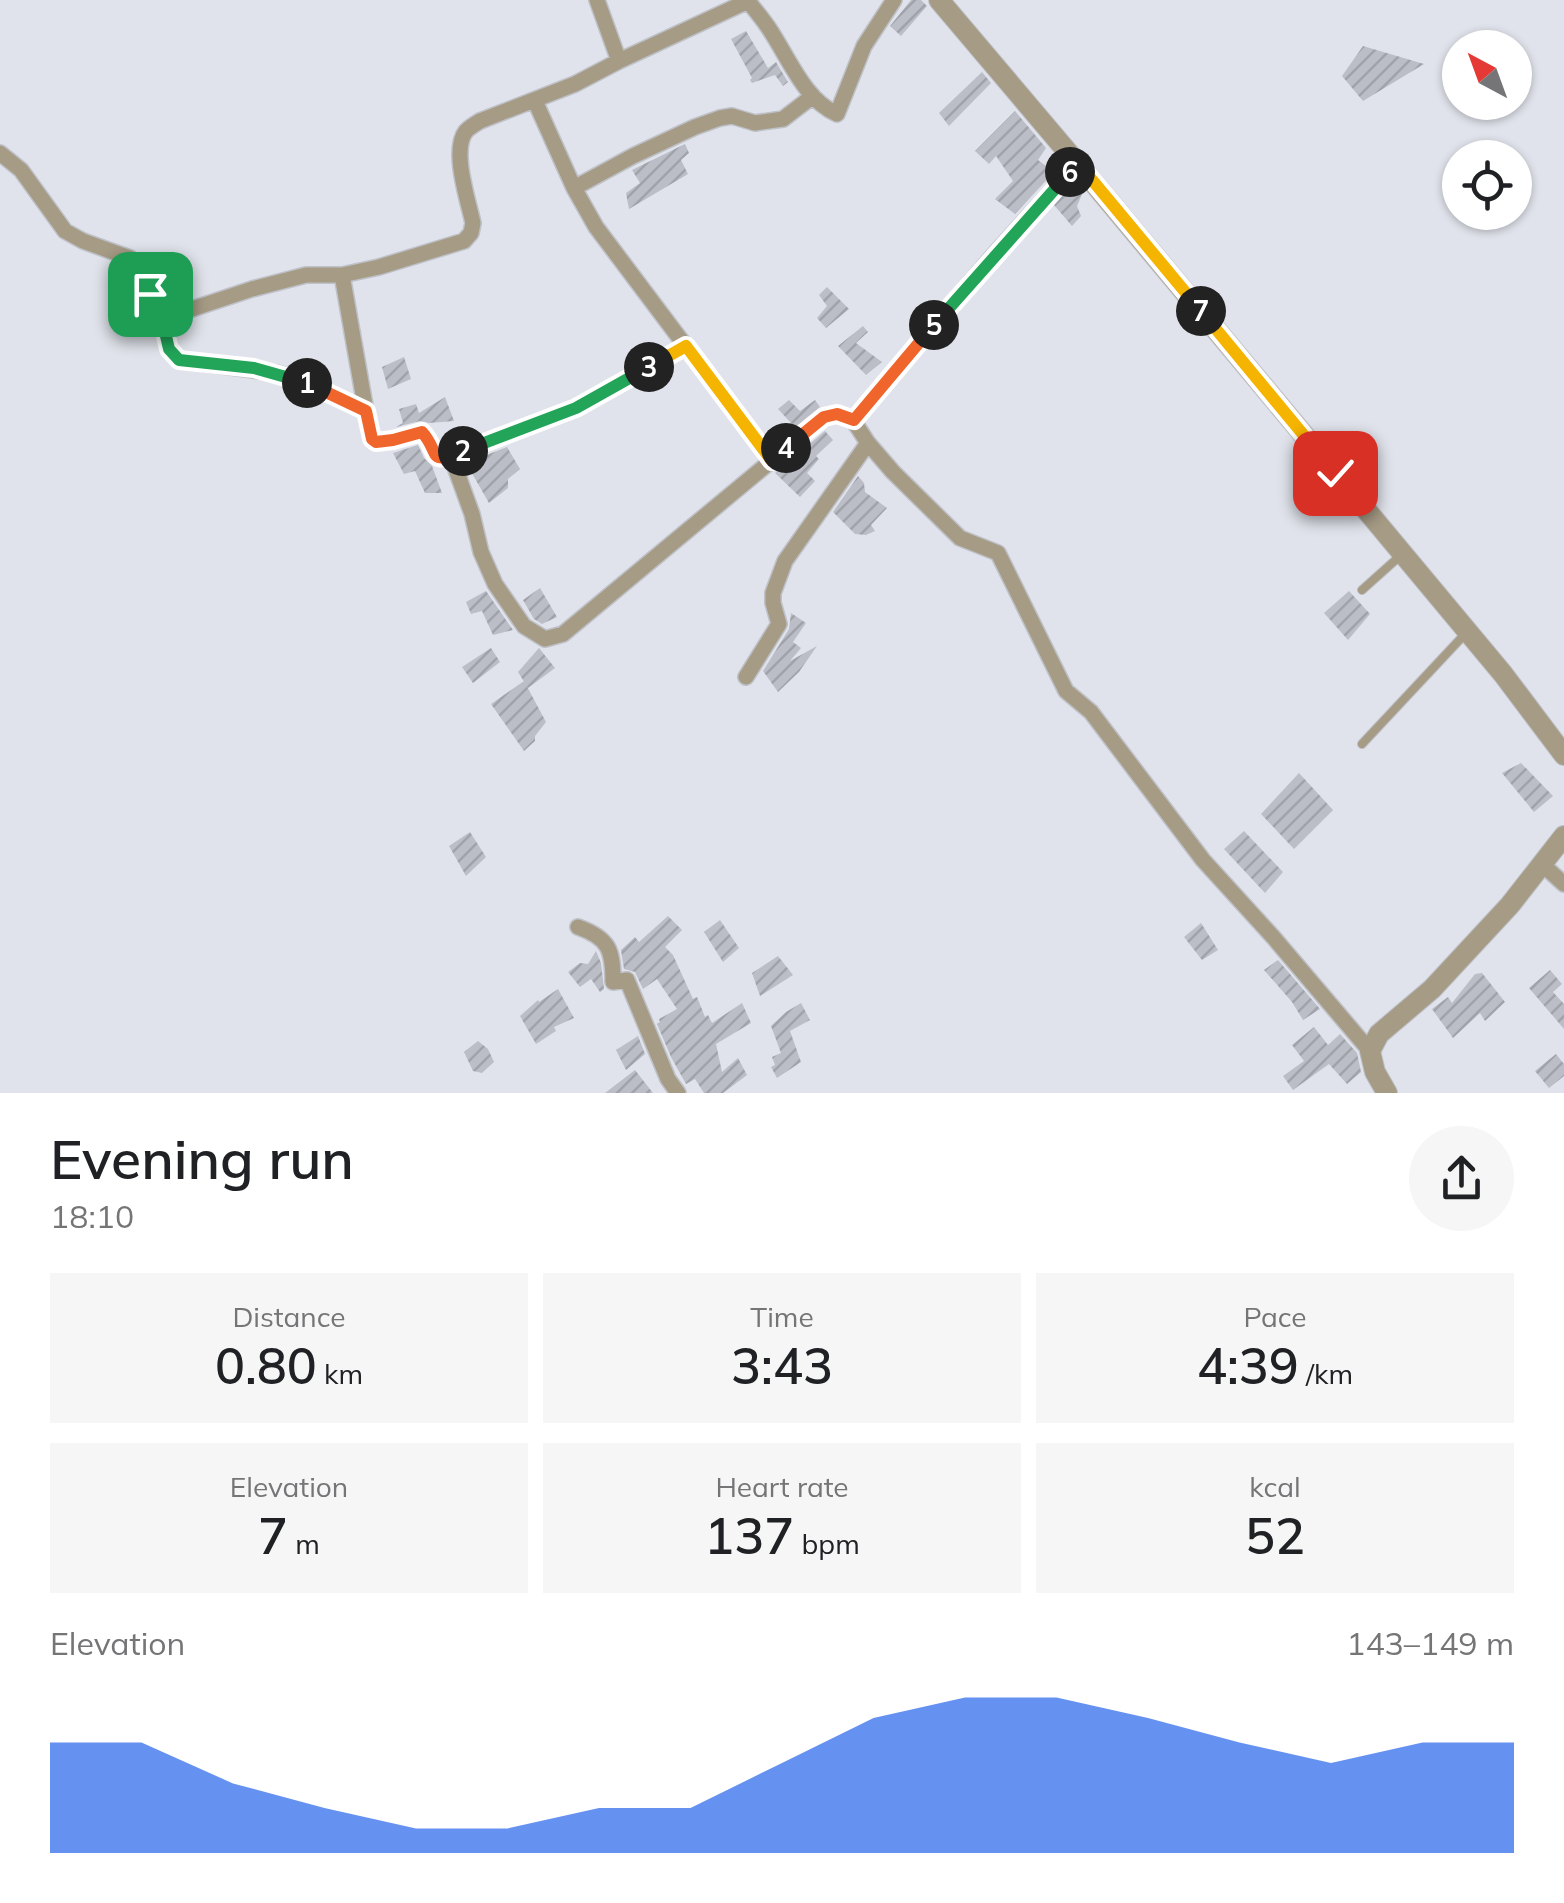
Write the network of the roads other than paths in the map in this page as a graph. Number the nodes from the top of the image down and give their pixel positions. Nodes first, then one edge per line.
1 (597, 0) edge
2 (894, 0) edge
3 (938, 0) edge
4 (747, 1) edge
5 (619, 61) junction
6 (812, 96) junction
7 (536, 101) junction
8 (0, 153) edge
9 (1078, 163) junction
10 (574, 188) junction
11 (342, 274) junction
12 (162, 319) junction
13 (686, 346) junction
14 (366, 411) junction
15 (854, 420) junction
16 (868, 442) junction
17 (451, 456) junction
18 (772, 461) junction
19 (1403, 554) junction
20 (1362, 590) dead end
21 (1468, 631) junction
22 (746, 677) dead end
23 (1362, 744) dead end
24 (1564, 755) edge
25 (1564, 836) edge
26 (1543, 864) junction
27 (1564, 884) edge
28 (578, 927) dead end
29 (1370, 1052) junction
30 (678, 1093) edge
31 (1387, 1093) edge

1 - 5 street
2 - 6 street
3 - 9 street
4 - 5 street
4 - 6 street
5 - 7 street
6 - 10 street
7 - 10 street
7 - 11 street
8 - 12 street
9 - 15 street
9 - 19 street
10 - 13 street
11 - 12 street
11 - 14 street
12 - 14 street
13 - 17 street
13 - 18 street
14 - 17 street
15 - 16 street
15 - 18 street
16 - 22 street
16 - 29 street
17 - 18 street
19 - 20 lane
19 - 21 street
21 - 23 lane
21 - 24 street
25 - 26 street
26 - 27 street
26 - 29 street
28 - 30 street
29 - 31 street

